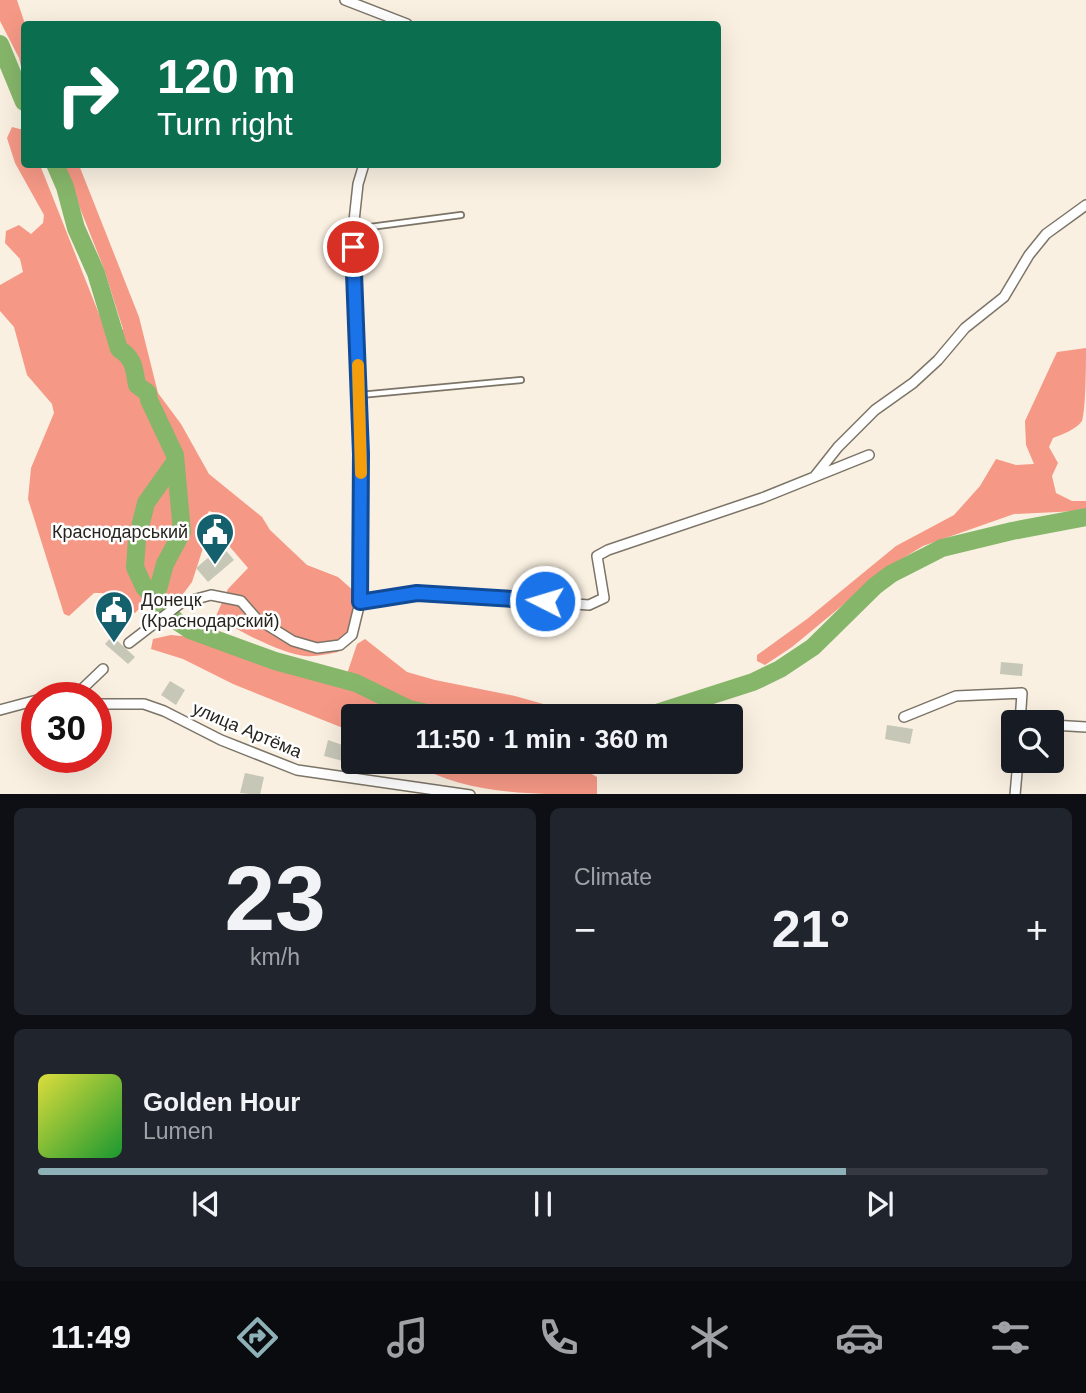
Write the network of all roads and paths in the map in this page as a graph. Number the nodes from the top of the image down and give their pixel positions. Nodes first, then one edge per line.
1 (345, 0) edge
2 (398, 21) edge
3 (363, 168) edge
4 (1086, 205) edge
5 (461, 215) dead end
6 (354, 229) junction
7 (521, 380) dead end
8 (360, 395) junction
9 (869, 455) dead end
10 (814, 478) junction
11 (360, 602) junction
12 (129, 643) dead end
13 (103, 669) dead end
14 (92, 682) edge
15 (21, 704) edge
16 (112, 704) edge
17 (0, 710) edge
18 (1022, 710) edge
19 (904, 717) dead end
20 (1064, 726) edge
21 (1086, 727) edge
22 (1017, 773) edge
23 (470, 794) edge
24 (1015, 794) edge

1 - 2 street
3 - 6 street
4 - 10 street
5 - 6 lane
6 - 8 street
7 - 8 lane
8 - 11 street
9 - 10 street
10 - 11 street
11 - 12 street
13 - 14 street
15 - 17 street
16 - 23 street, улица Артёма
18 - 19 street
20 - 21 street
22 - 24 street

